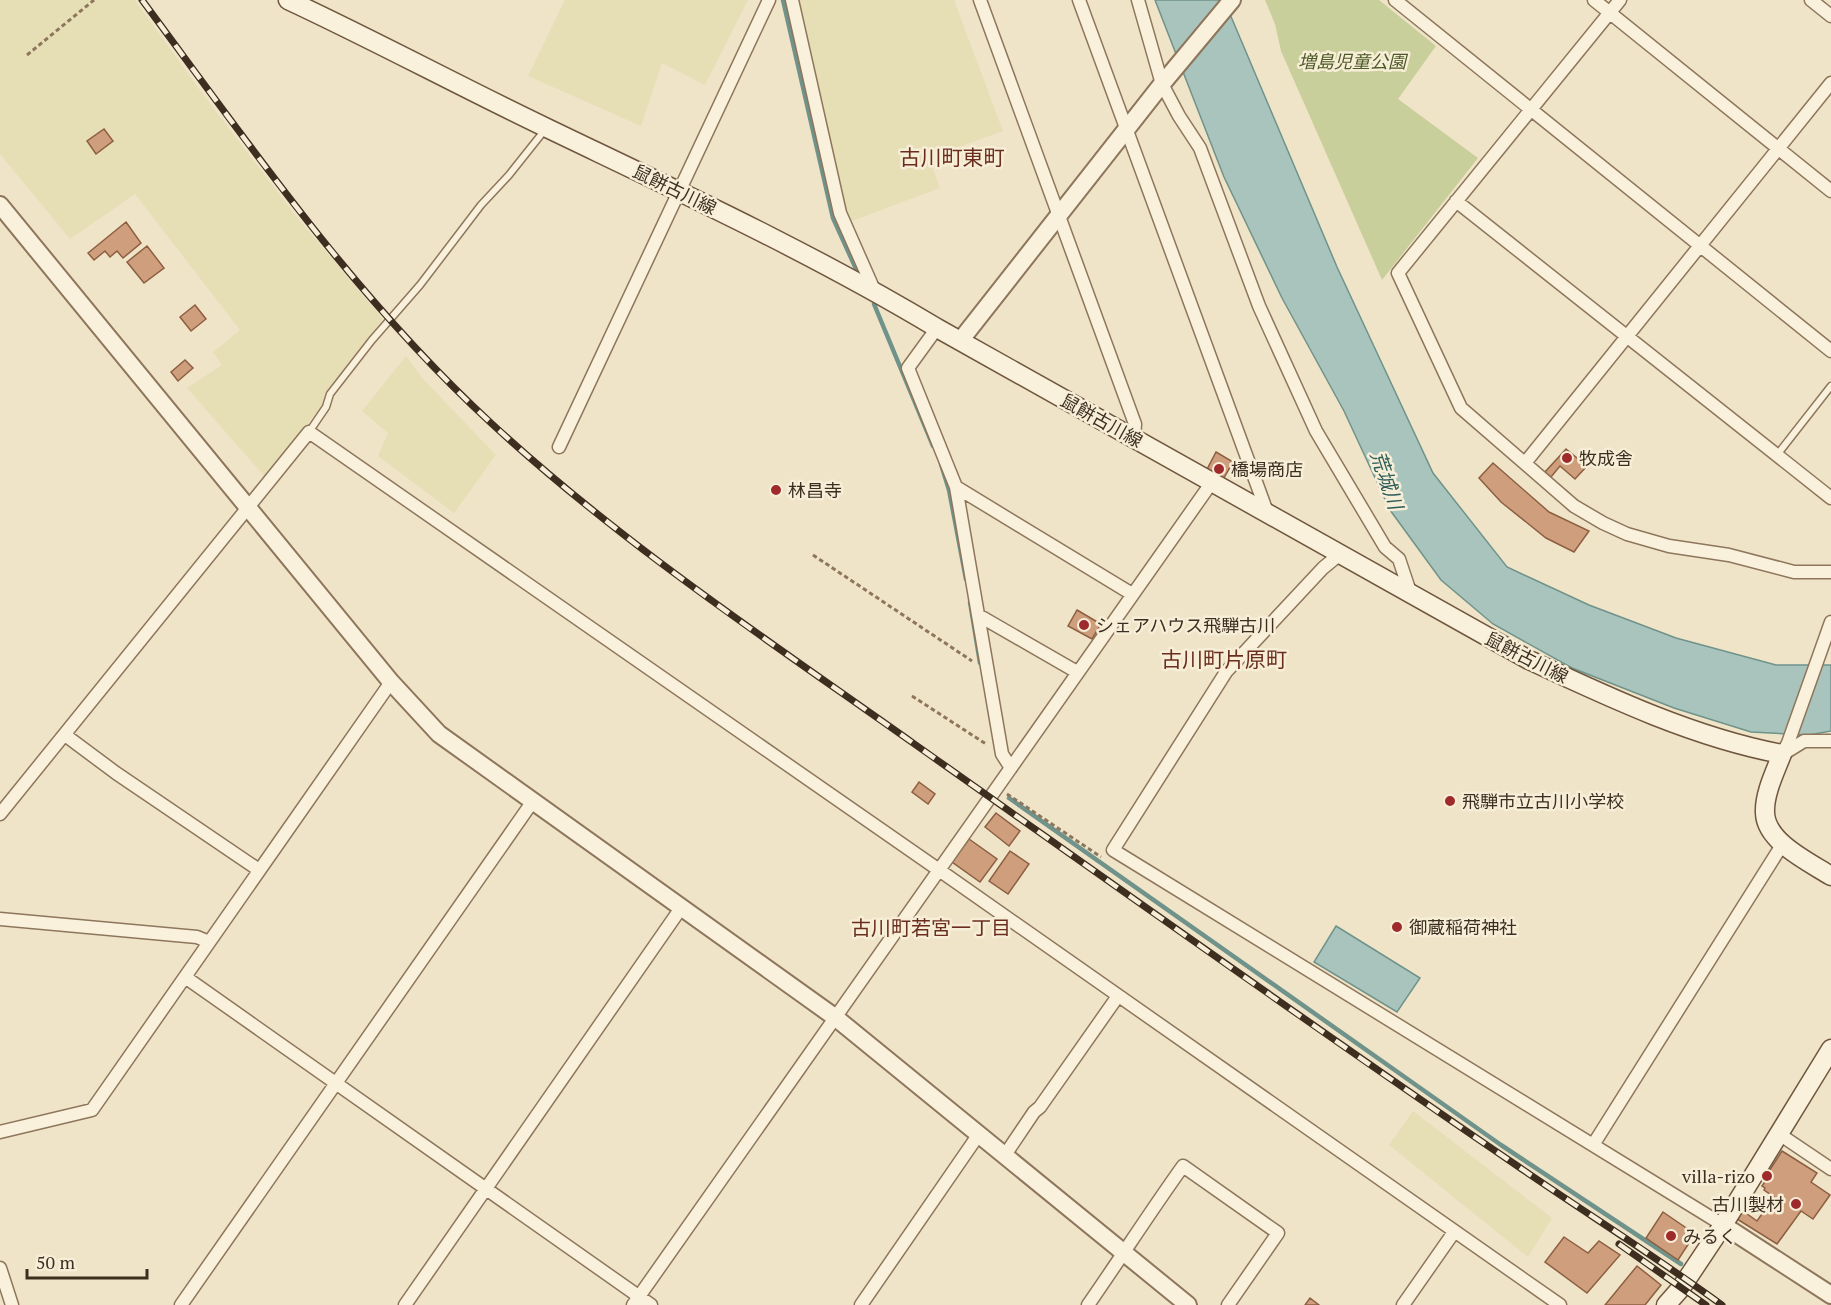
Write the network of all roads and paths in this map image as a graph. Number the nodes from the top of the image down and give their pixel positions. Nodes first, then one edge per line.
1 (94, 0) edge
2 (288, 0) edge
3 (770, 0) edge
4 (792, 0) edge
5 (981, 0) edge
6 (1079, 0) edge
7 (1138, 0) edge
8 (1232, 0) edge
9 (1395, 0) edge
10 (1594, 0) edge
11 (1620, 0) edge
12 (1811, 0) edge
13 (1610, 13) junction
14 (1831, 16) edge
15 (27, 55) dead end
16 (1166, 81) junction
17 (1831, 83) edge
18 (1531, 111) junction
19 (547, 128) junction
20 (1127, 131) junction
21 (1778, 149) junction
22 (679, 190) junction
23 (1831, 191) edge
24 (1456, 201) junction
25 (0, 205) edge
26 (1059, 215) junction
27 (1699, 245) junction
28 (874, 290) junction
29 (937, 328) junction
30 (1628, 336) junction
31 (960, 341) junction
32 (1831, 351) edge
33 (1831, 386) edge
34 (309, 432) junction
35 (1134, 438) junction
36 (559, 447) dead end
37 (1777, 455) junction
38 (1525, 463) junction
39 (1212, 482) junction
40 (956, 487) junction
41 (1831, 498) edge
42 (249, 508) junction
43 (1267, 512) junction
44 (1340, 554) junction
45 (813, 555) dead end
46 (1831, 572) edge
47 (1410, 591) junction
48 (1132, 594) junction
49 (978, 615) junction
50 (1828, 634) edge
51 (988, 672) junction
52 (1077, 672) junction
53 (391, 682) junction
54 (912, 696) dead end
55 (65, 735) junction
56 (1831, 741) edge
57 (1785, 747) junction
58 (1002, 754) junction
59 (1011, 768) junction
60 (998, 788) junction
61 (533, 801) junction
62 (0, 814) edge
63 (1782, 845) junction
64 (1113, 850) junction
65 (259, 870) junction
66 (939, 870) junction
67 (1831, 876) edge
68 (681, 908) junction
69 (0, 920) edge
70 (209, 942) junction
71 (185, 976) junction
72 (1118, 996) junction
73 (836, 1018) junction
74 (1831, 1049) edge
75 (335, 1083) junction
76 (0, 1132) edge
77 (980, 1134) junction
78 (1779, 1134) junction
79 (1593, 1145) junction
80 (1005, 1155) junction
81 (1831, 1169) edge
82 (486, 1190) junction
83 (1723, 1226) junction
84 (1454, 1232) junction
85 (1124, 1253) junction
86 (0, 1268) edge
87 (1831, 1295) edge
88 (636, 1301) edge
89 (12, 1305) edge
90 (181, 1305) edge
91 (405, 1305) edge
92 (651, 1305) edge
93 (861, 1305) edge
94 (1088, 1305) edge
95 (1188, 1305) edge
96 (1228, 1305) edge
97 (1403, 1305) edge
98 (1560, 1305) edge
99 (1666, 1305) edge

1 - 15 path
2 - 19 main road, 鼠餅古川線
3 - 22 street
4 - 28 street
5 - 26 street
6 - 20 street
7 - 16 street
8 - 16 street
9 - 18 street
10 - 13 street
11 - 13 street
12 - 14 street
13 - 18 street
13 - 21 street
16 - 20 street
16 - 47 street
17 - 21 street
18 - 24 street
18 - 27 street
19 - 22 main road, 鼠餅古川線
19 - 34 lane
20 - 26 street
20 - 43 street
21 - 23 street
21 - 27 street
22 - 28 main road, 鼠餅古川線
22 - 36 street
24 - 30 street
24 - 38 street
25 - 42 street
26 - 31 street
26 - 35 street
27 - 30 street
27 - 32 street
28 - 29 main road, 鼠餅古川線
29 - 31 main road, 鼠餅古川線
29 - 40 street
30 - 37 street
30 - 38 street
31 - 35 main road, 鼠餅古川線
33 - 37 lane
34 - 42 street
34 - 66 street
35 - 39 main road, 鼠餅古川線
37 - 41 street
38 - 46 street
39 - 43 main road, 鼠餅古川線
39 - 48 street
40 - 48 street
40 - 49 street
42 - 53 street
42 - 55 street
43 - 44 main road, 鼠餅古川線
44 - 47 main road, 鼠餅古川線
44 - 64 street
45 - 51 path
47 - 57 main road, 鼠餅古川線
48 - 52 street
49 - 51 street
49 - 52 street
50 - 57 street
51 - 58 street
52 - 59 street
53 - 61 street
53 - 65 street
54 - 58 path
55 - 62 street
55 - 65 street
56 - 57 street
57 - 63 main road
58 - 59 street
59 - 60 street
60 - 64 path
60 - 66 street
61 - 68 street
61 - 75 street
63 - 67 main road
63 - 79 street
64 - 79 street
65 - 70 street
66 - 72 street
66 - 73 street
68 - 73 street
68 - 82 street
69 - 70 street
70 - 71 street
71 - 75 street
71 - 76 street
72 - 80 street
72 - 84 street
73 - 77 street
73 - 88 street
74 - 78 main road
75 - 82 street
75 - 90 street
77 - 80 street
77 - 93 street
78 - 81 street
78 - 83 main road
79 - 83 street
80 - 85 street
82 - 88 street
82 - 91 street
83 - 87 street
83 - 99 main road
84 - 97 street
84 - 98 street
85 - 94 street
85 - 95 street
85 - 96 street
86 - 89 street
88 - 92 street

